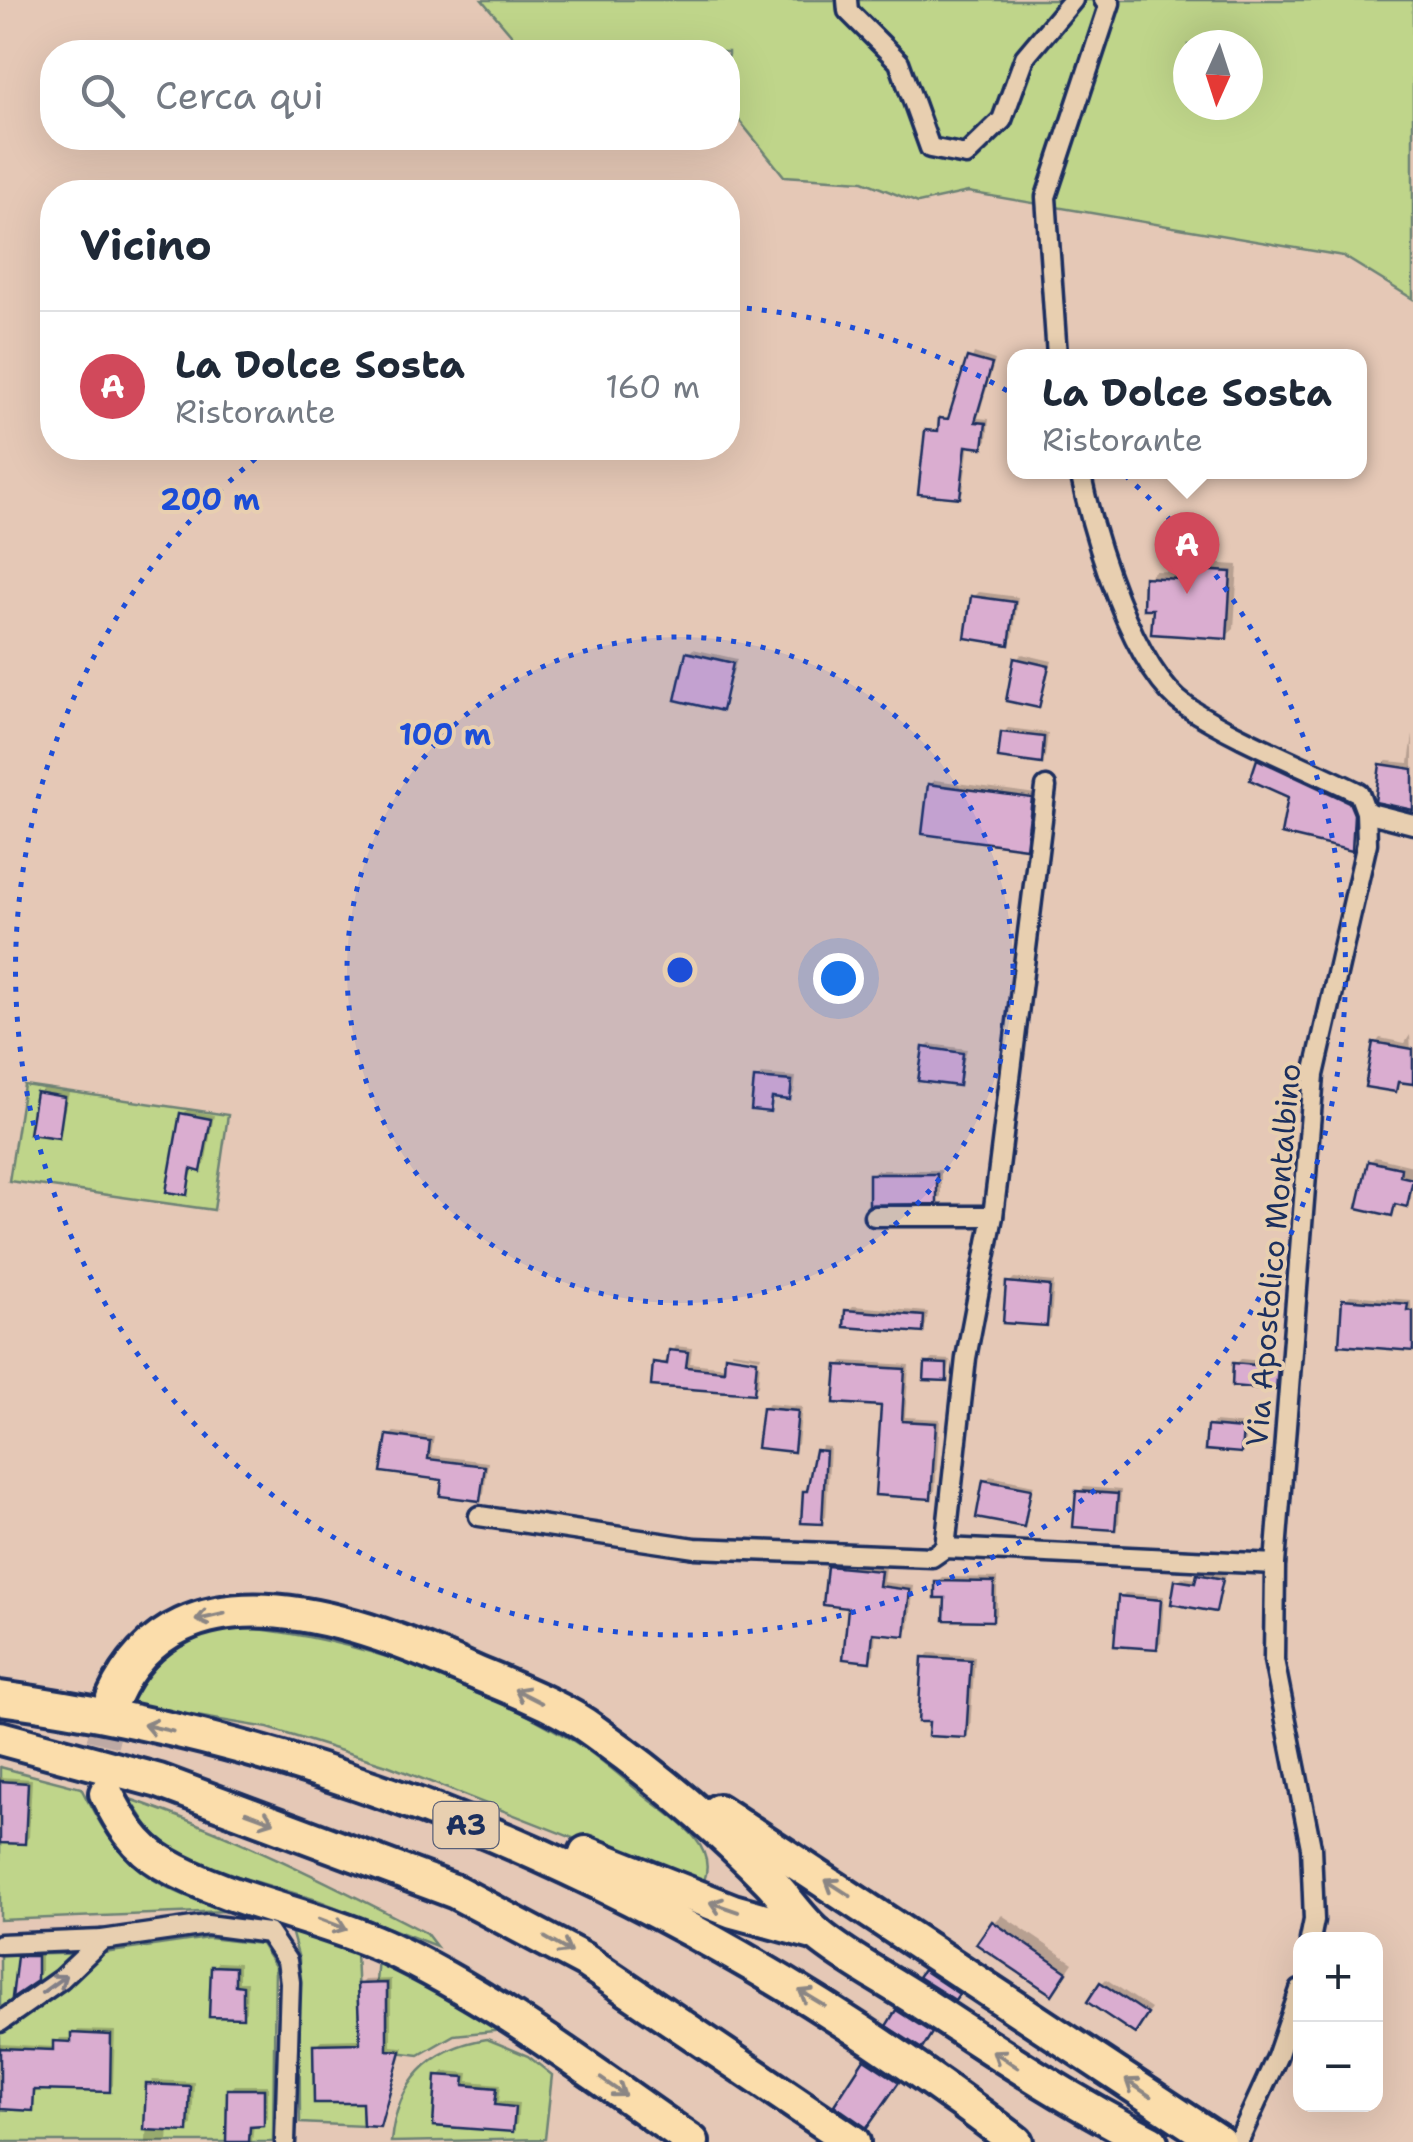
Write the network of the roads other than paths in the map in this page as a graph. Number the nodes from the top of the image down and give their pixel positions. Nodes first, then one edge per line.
1 (847, 0) edge
2 (1073, 0) edge
3 (1104, 0) edge
4 (1057, 349) edge
5 (1082, 479) edge
6 (1046, 788) dead end
7 (1366, 812) junction
8 (1413, 824) edge
9 (874, 1216) dead end
10 (992, 1216) junction
11 (479, 1516) dead end
12 (945, 1548) junction
13 (1275, 1564) junction
14 (0, 1698) edge
15 (112, 1698) tunnel mouth
16 (593, 1730) junction
17 (0, 1738) edge
18 (223, 1744) junction
19 (106, 1793) tunnel mouth
20 (1310, 1932) edge
21 (817, 1934) junction
22 (102, 1940) junction
23 (0, 1944) edge
24 (1293, 2010) edge
25 (0, 2022) edge
26 (1229, 2141) edge
27 (286, 2142) edge
28 (692, 2142) edge
29 (854, 2142) edge
30 (1016, 2142) edge
31 (1151, 2142) edge

1 - 2 street
3 - 4 street
5 - 7 street
6 - 10 street
7 - 8 street
7 - 13 street, Via Apostolico Montalbino
9 - 10 street
10 - 12 street
11 - 12 street
12 - 13 street
13 - 20 street, Via Apostolico Montalbino
18 -> 14 highway, A3
16 -> 15 highway, A3
16 - 21 highway, A3
26 -> 16 highway, A3
17 -> 29 highway, A3
21 -> 18 highway, A3
30 -> 18 highway, A3
19 -> 28 highway
31 -> 21 highway, A3
22 - 23 street
25 -> 22 street
22 - 27 street
24 - 26 street

